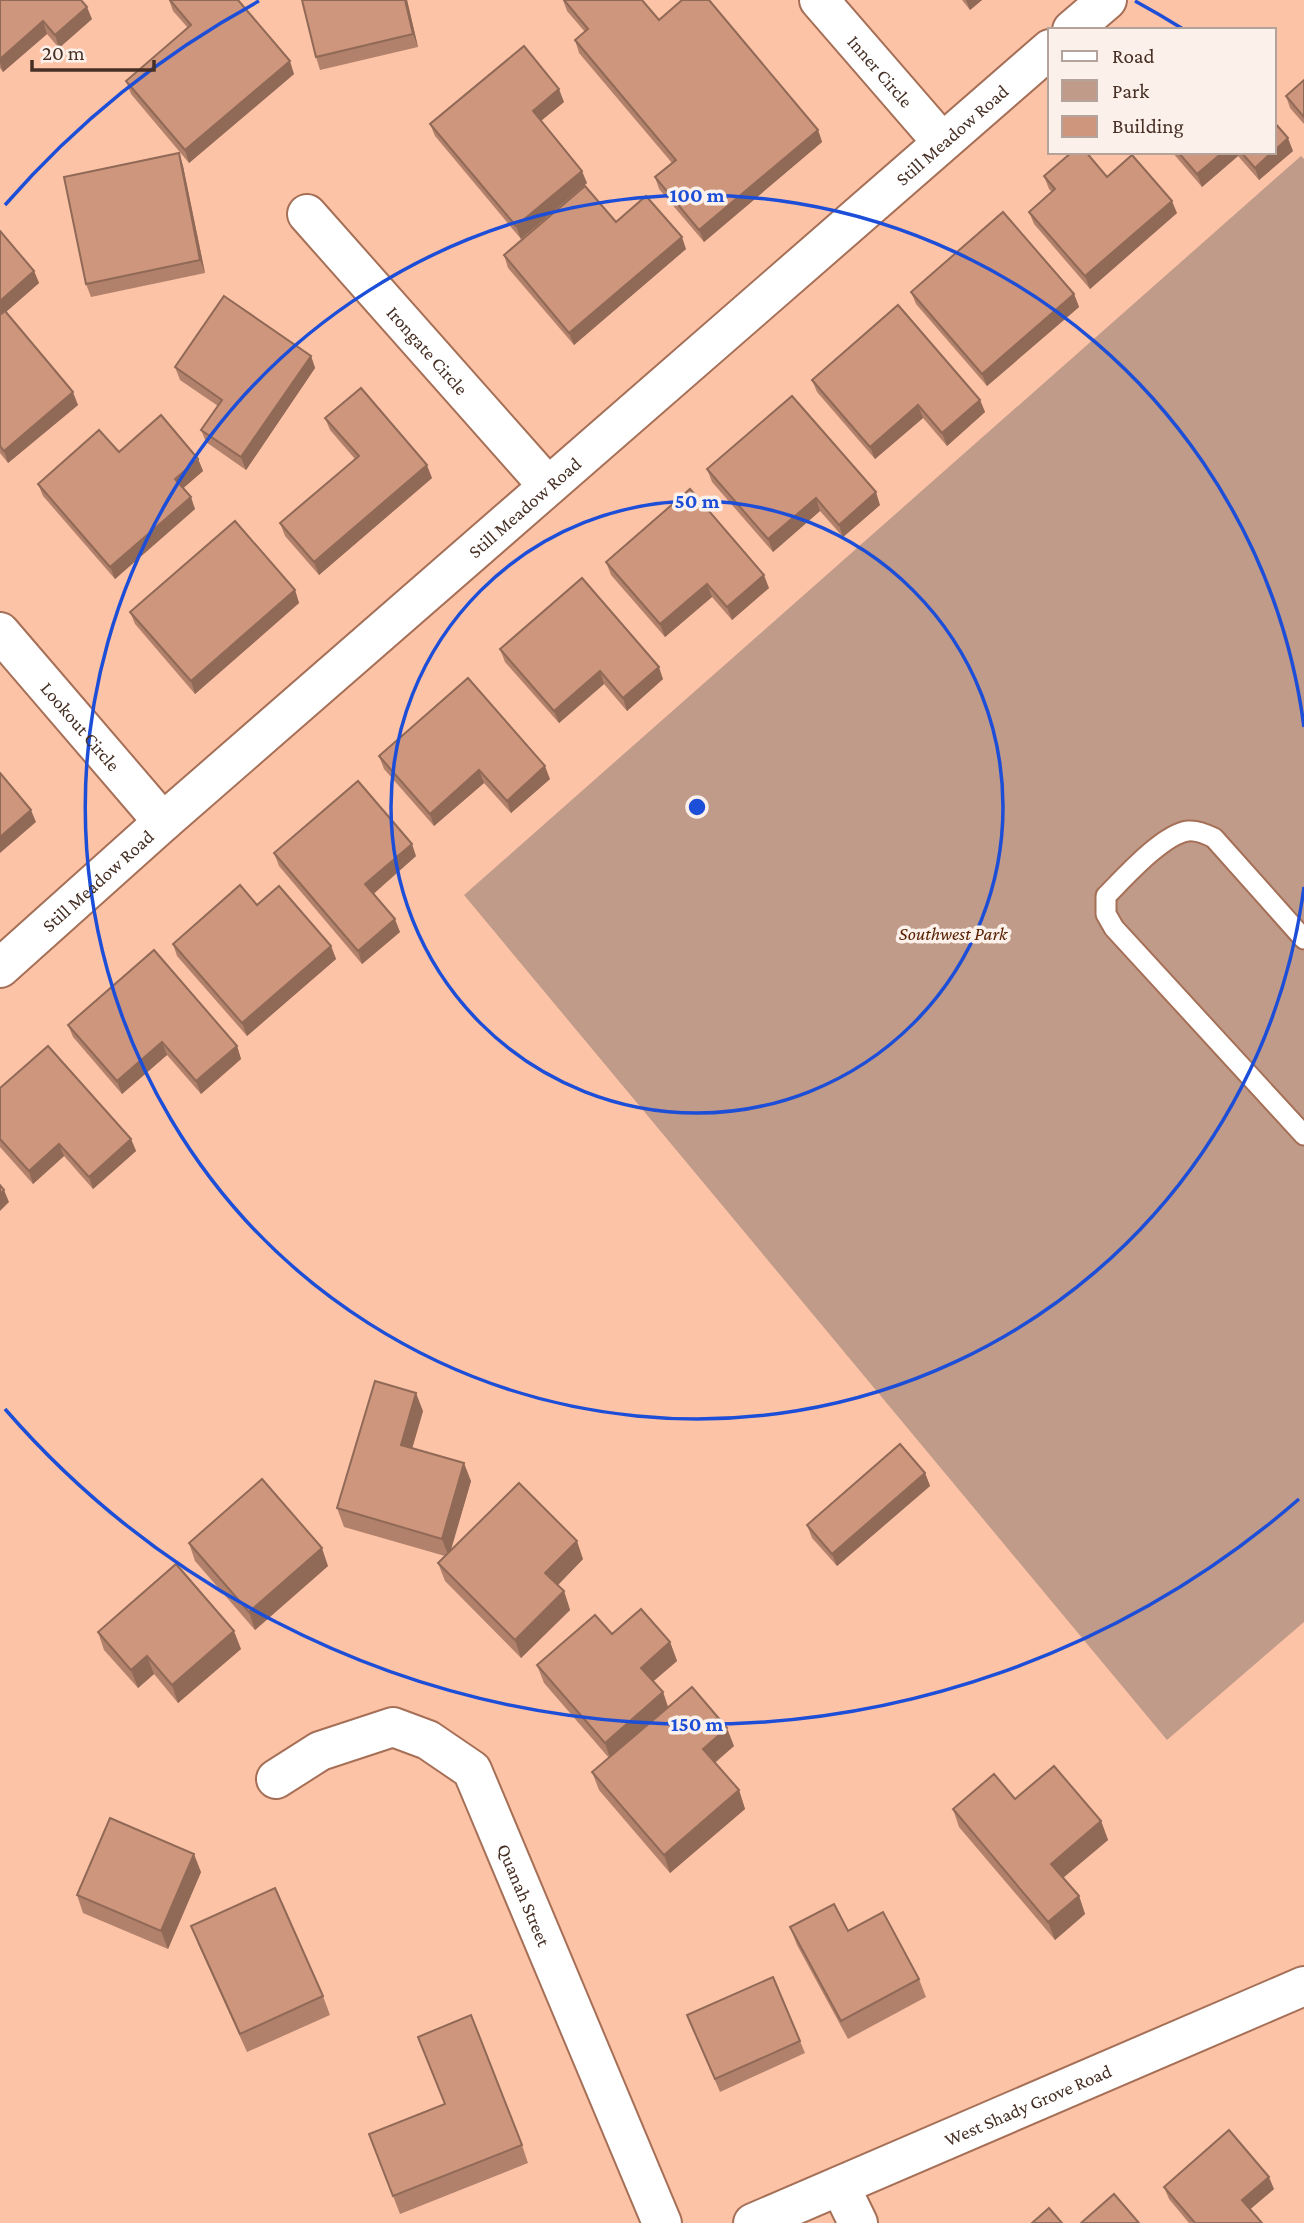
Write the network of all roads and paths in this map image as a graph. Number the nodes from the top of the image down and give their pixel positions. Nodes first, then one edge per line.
1 (819, 0) edge
2 (1107, 0) edge
3 (1074, 28) edge
4 (1048, 51) edge
5 (942, 142) junction
6 (307, 215) dead end
7 (548, 486) junction
8 (0, 632) edge
9 (163, 822) junction
10 (1304, 939) edge
11 (0, 968) edge
12 (1304, 1135) edge
13 (276, 1779) dead end
14 (1304, 1986) edge
15 (840, 2186) junction
16 (662, 2223) edge
17 (753, 2223) edge
18 (858, 2223) edge

1 - 5 street, Inner Circle
2 - 3 street
4 - 5 street, Still Meadow Road
5 - 7 street, Still Meadow Road
6 - 7 street, Irongate Circle
7 - 9 street, Still Meadow Road
8 - 9 street, Lookout Circle
9 - 11 street, Still Meadow Road
10 - 12 lane
13 - 16 street, Quanah Street
14 - 15 street, West Shady Grove Road
15 - 17 street, West Shady Grove Road
15 - 18 street

